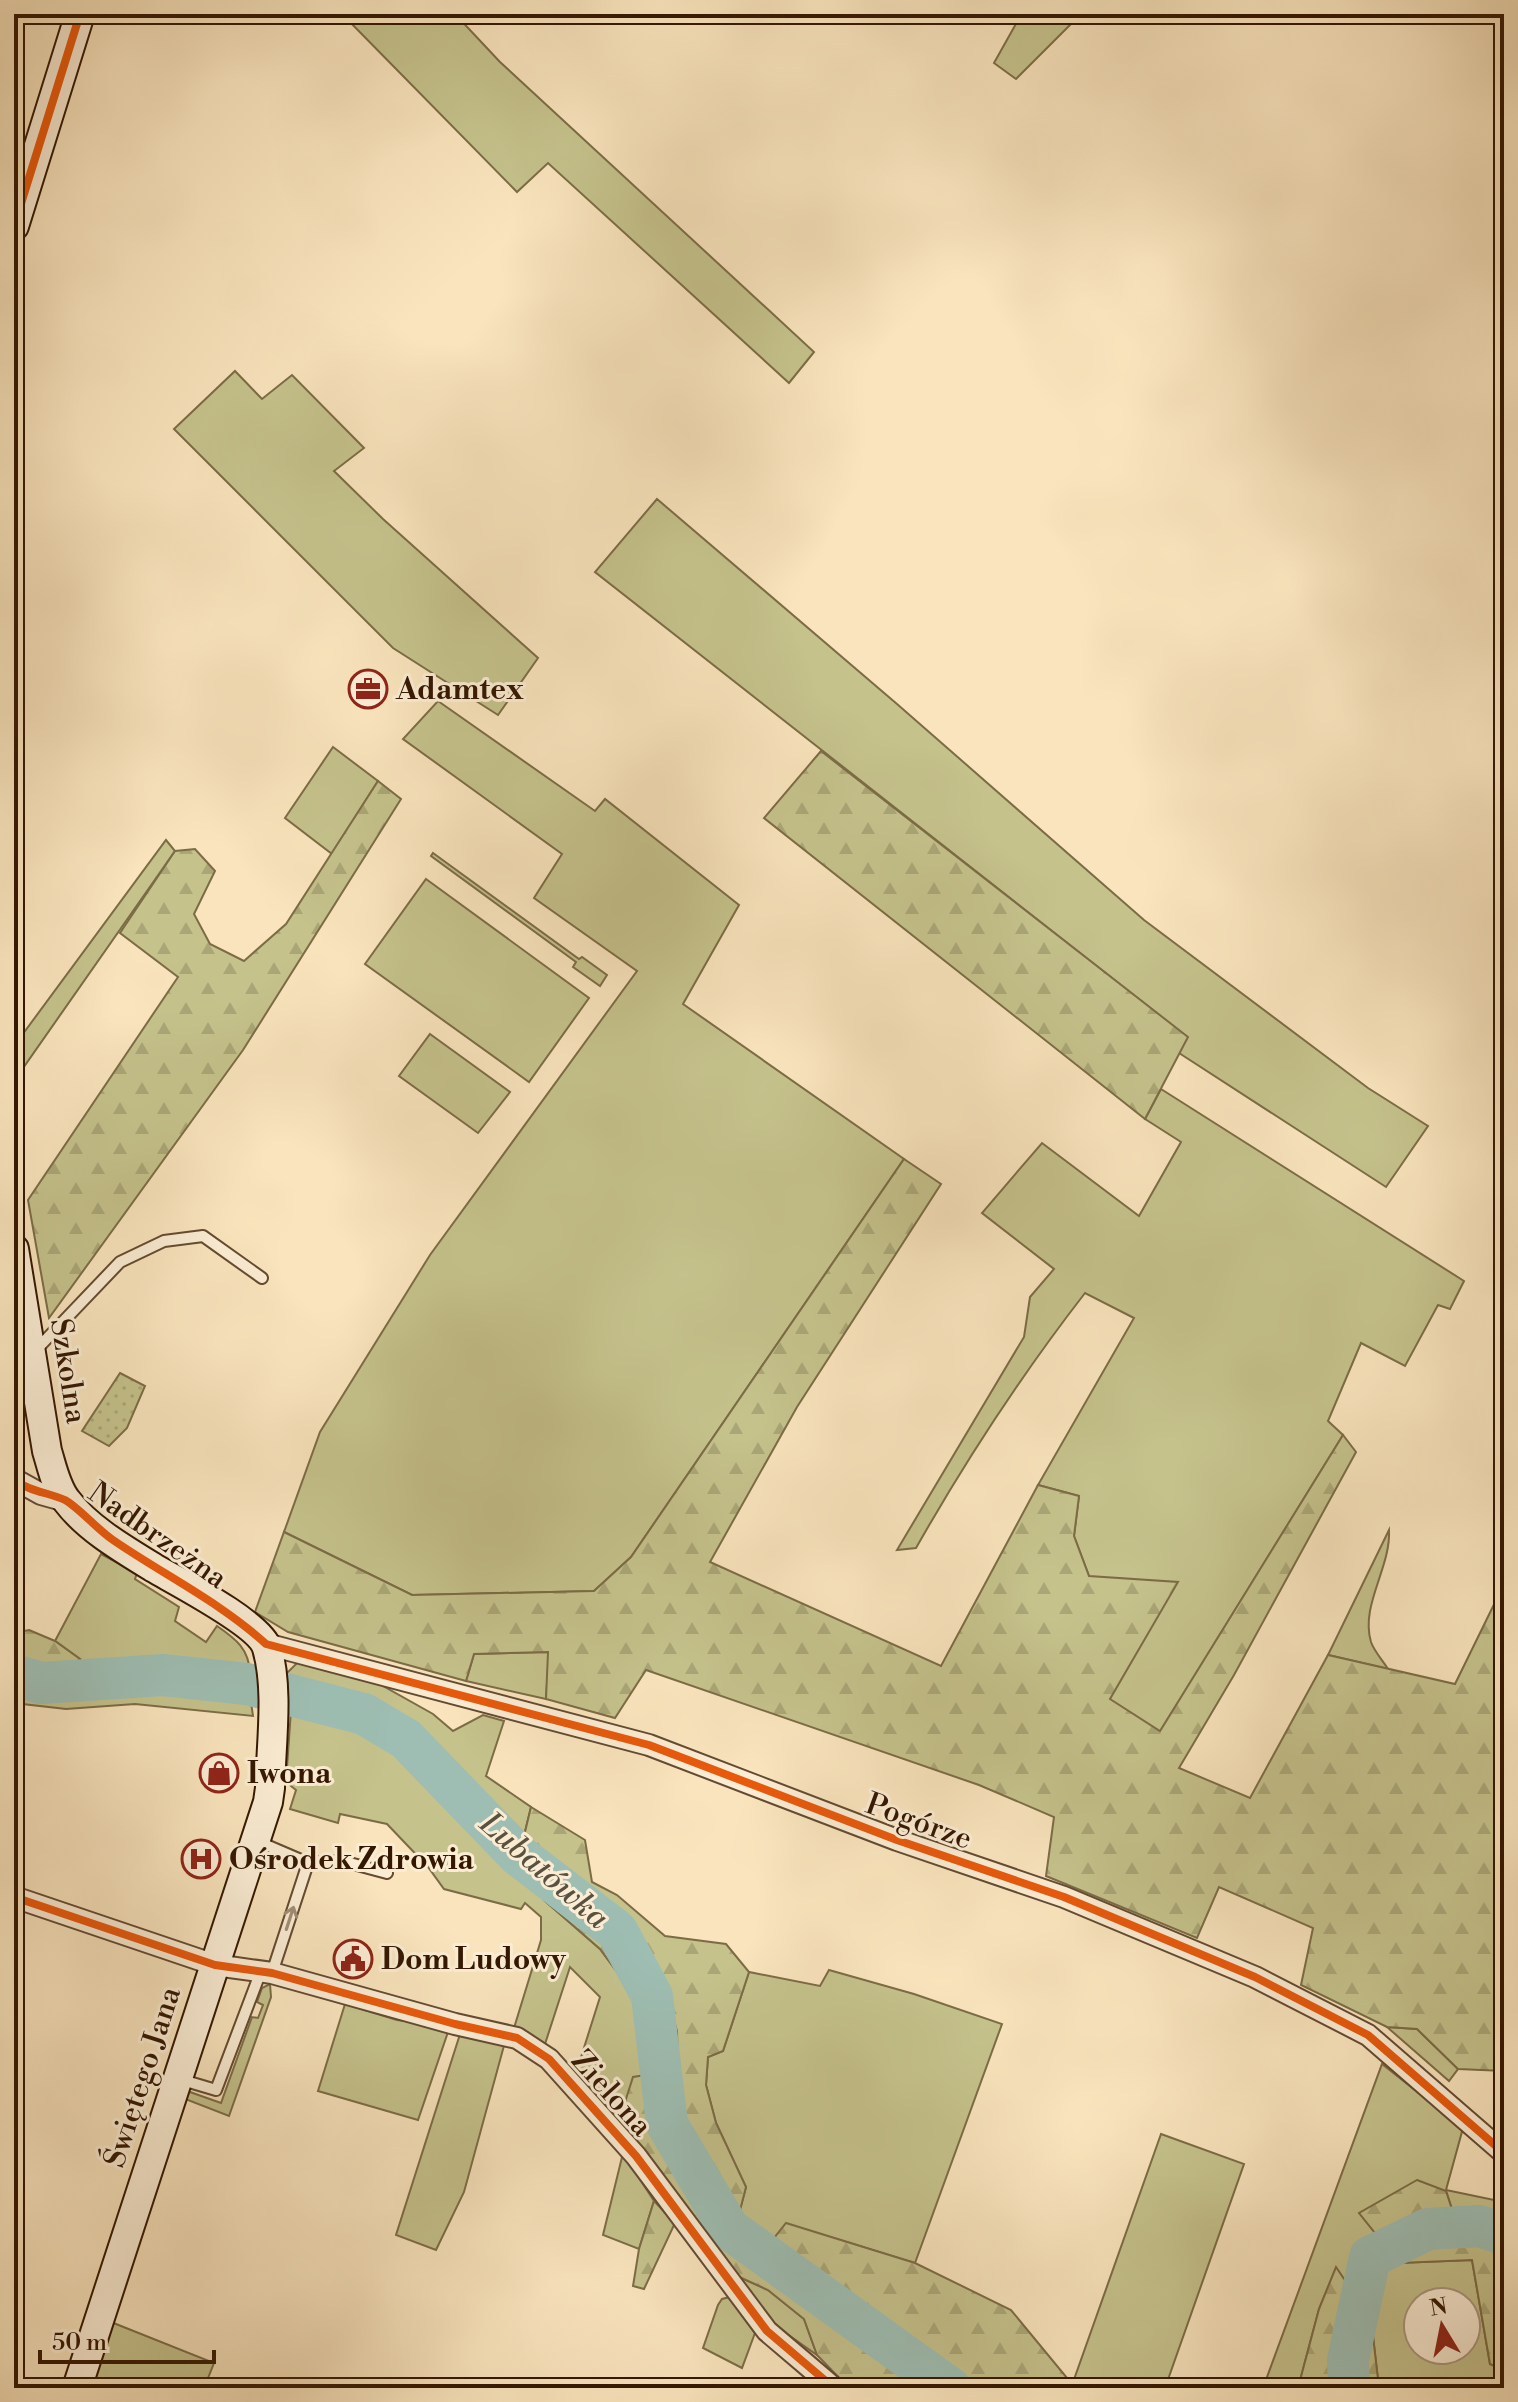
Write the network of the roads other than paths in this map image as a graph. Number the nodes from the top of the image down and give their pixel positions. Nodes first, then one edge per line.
1 (80, 14) edge
2 (14, 226) edge
3 (14, 1249) edge
4 (262, 1278) dead end
5 (32, 1354) junction
6 (14, 1479) edge
7 (66, 1501) junction
8 (266, 1644) junction
9 (255, 1840) junction
10 (308, 1863) junction
11 (387, 1873) dead end
12 (14, 1897) edge
13 (215, 1965) junction
14 (266, 1972) junction
15 (177, 2079) junction
16 (1504, 2153) edge
17 (77, 2388) edge
18 (834, 2388) edge

1 - 2 street
3 - 5 street, Szkolna
4 - 5 lane
5 - 7 street, Szkolna
6 - 7 street, Nadbrzeżna
7 - 8 street, Nadbrzeżna
8 - 9 street, Świętego Jana
8 - 16 street, Pogórze
9 - 10 lane
9 - 13 street, Świętego Jana
10 - 11 lane
14 -> 10 lane
12 - 13 street, Zielona
13 - 14 street, Zielona
13 - 15 street, Świętego Jana
14 - 15 lane
14 - 18 street, Zielona
15 - 17 street, Świętego Jana

